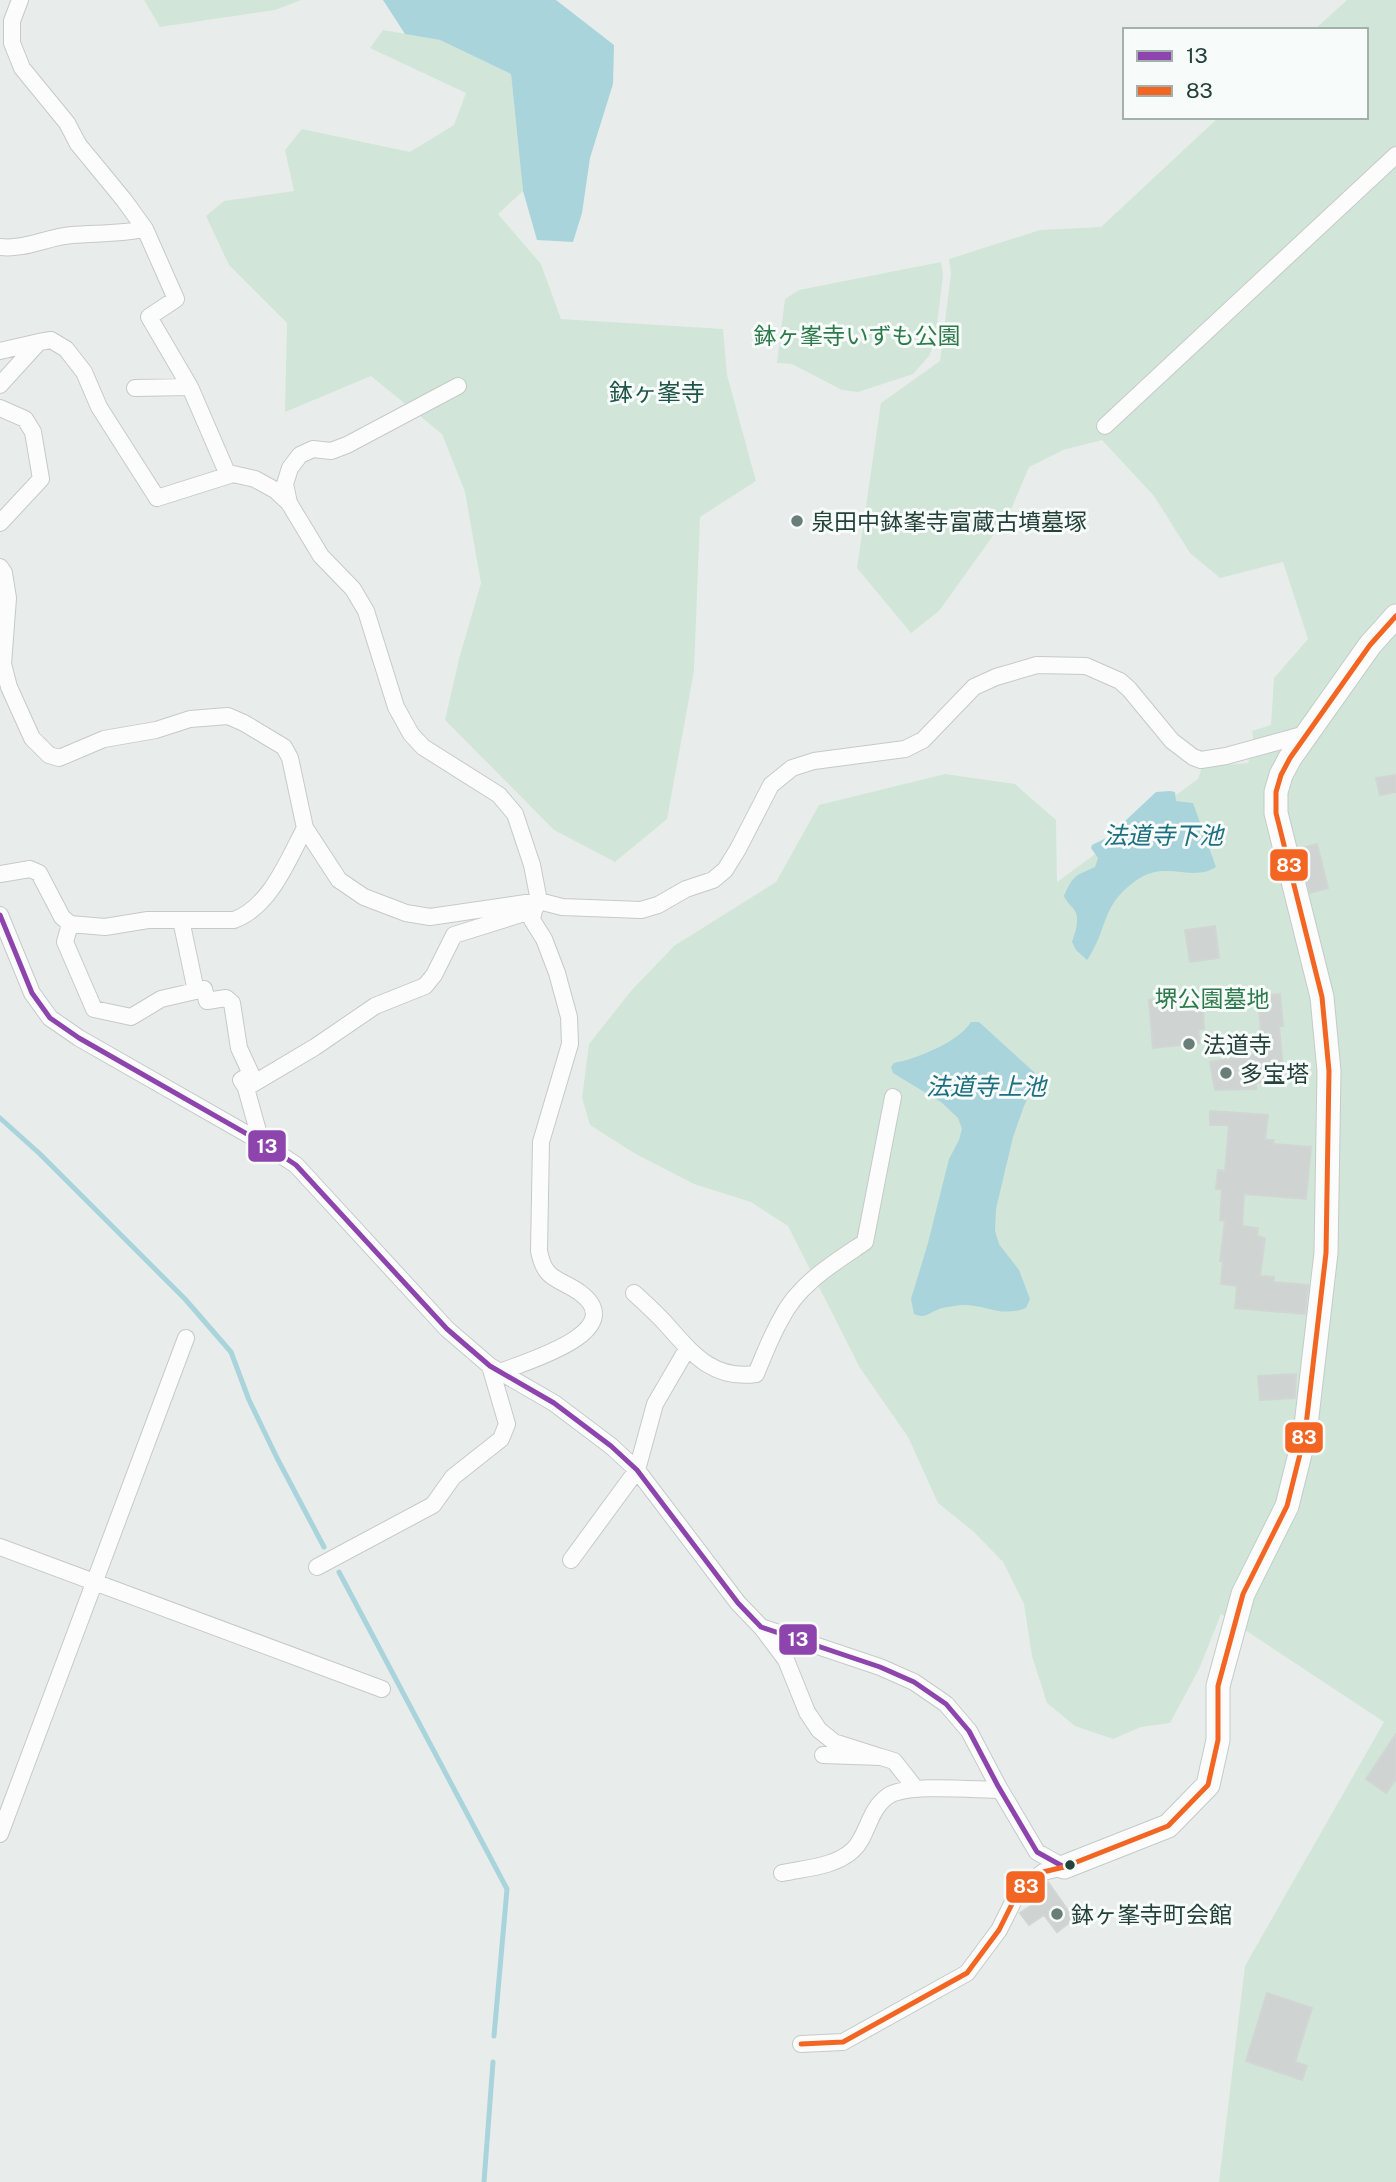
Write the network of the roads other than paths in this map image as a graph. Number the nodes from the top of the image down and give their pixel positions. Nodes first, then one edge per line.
1 (20, 0) edge
2 (1396, 155) edge
3 (145, 229) junction
4 (0, 247) edge
5 (39, 342) junction
6 (0, 351) edge
7 (0, 385) edge
8 (458, 386) dead end
9 (135, 387) dead end
10 (190, 387) junction
11 (0, 408) edge
12 (1105, 426) dead end
13 (228, 475) junction
14 (31, 490) junction
15 (289, 503) junction
16 (0, 507) edge
17 (0, 523) edge
18 (0, 567) edge
19 (1396, 616) edge
20 (1306, 734) junction
21 (305, 828) junction
22 (0, 874) edge
23 (536, 905) junction
24 (0, 915) edge
25 (181, 920) junction
26 (70, 924) junction
27 (196, 991) junction
28 (246, 1088) junction
29 (893, 1097) dead end
30 (261, 1142) junction
31 (634, 1293) dead end
32 (186, 1338) dead end
33 (687, 1349) junction
34 (495, 1369) junction
35 (637, 1470) junction
36 (0, 1546) edge
37 (571, 1560) dead end
38 (317, 1567) dead end
39 (94, 1582) junction
40 (761, 1627) junction
41 (382, 1689) dead end
42 (823, 1755) dead end
43 (881, 1757) junction
44 (916, 1789) junction
45 (1000, 1790) junction
46 (0, 1834) edge
47 (1063, 1867) junction
48 (782, 1873) dead end
49 (801, 2044) dead end

1 - 3 street
2 - 12 street
3 - 4 street
3 - 10 street
5 - 6 street
5 - 7 street
5 - 13 street
8 - 15 street
9 - 10 street
10 - 13 street
11 - 14 street
13 - 15 street
14 - 16 street
14 - 17 street
15 - 23 street
18 - 21 street
19 - 20 street
20 - 23 street
20 - 47 street
21 - 23 street
21 - 25 street
22 - 26 street
23 - 28 street
23 - 34 street
24 - 30 street
25 - 26 street
25 - 27 street
26 - 27 street
27 - 28 street
28 - 30 street
29 - 33 street
30 - 34 street
31 - 33 street
32 - 39 street
33 - 35 street
34 - 35 street
34 - 38 street
35 - 37 street
35 - 40 street
36 - 39 street
39 - 41 street
39 - 46 street
40 - 43 street
40 - 45 street
42 - 43 street
43 - 44 street
44 - 45 street
44 - 48 street
45 - 47 street
47 - 49 street

